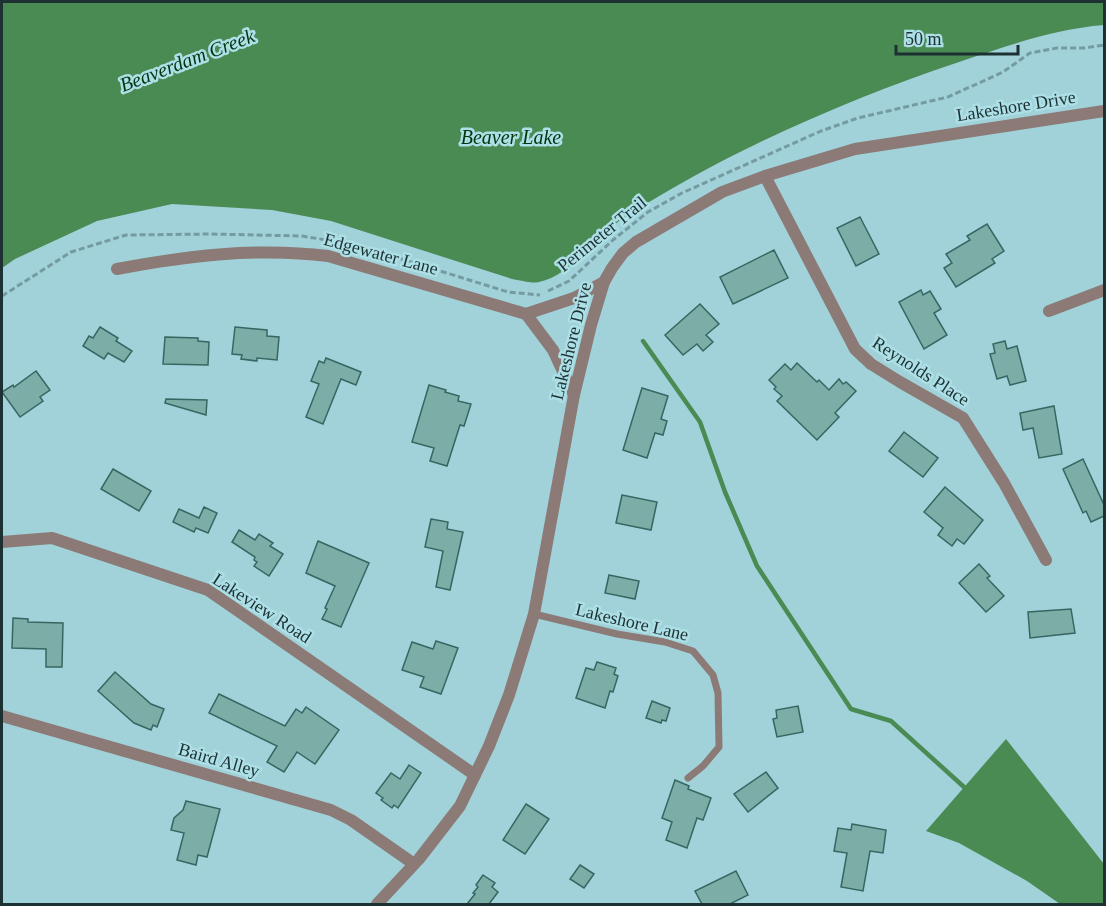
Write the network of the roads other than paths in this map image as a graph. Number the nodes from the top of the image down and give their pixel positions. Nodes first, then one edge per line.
1 (1104, 111) edge
2 (765, 176) junction
3 (117, 269) dead end
4 (604, 282) junction
5 (1104, 290) edge
6 (1049, 311) dead end
7 (526, 314) junction
8 (574, 396) junction
9 (2, 542) edge
10 (1046, 560) dead end
11 (534, 614) junction
12 (2, 716) edge
13 (475, 776) junction
14 (688, 778) dead end
15 (414, 864) junction
16 (377, 904) edge

1 - 2 street, Lakeshore Drive
2 - 4 street, Lakeshore Drive
2 - 10 street, Reynolds Place
3 - 7 street, Edgewater Lane
4 - 7 street
4 - 8 street, Lakeshore Drive
5 - 6 street
7 - 8 street
8 - 11 street, Lakeshore Drive
9 - 13 street, Lakeview Road
11 - 13 street, Lakeshore Drive
11 - 14 lane, Lakeshore Lane
12 - 15 street, Baird Alley
13 - 15 street, Lakeshore Drive
15 - 16 street, Lakeshore Drive

